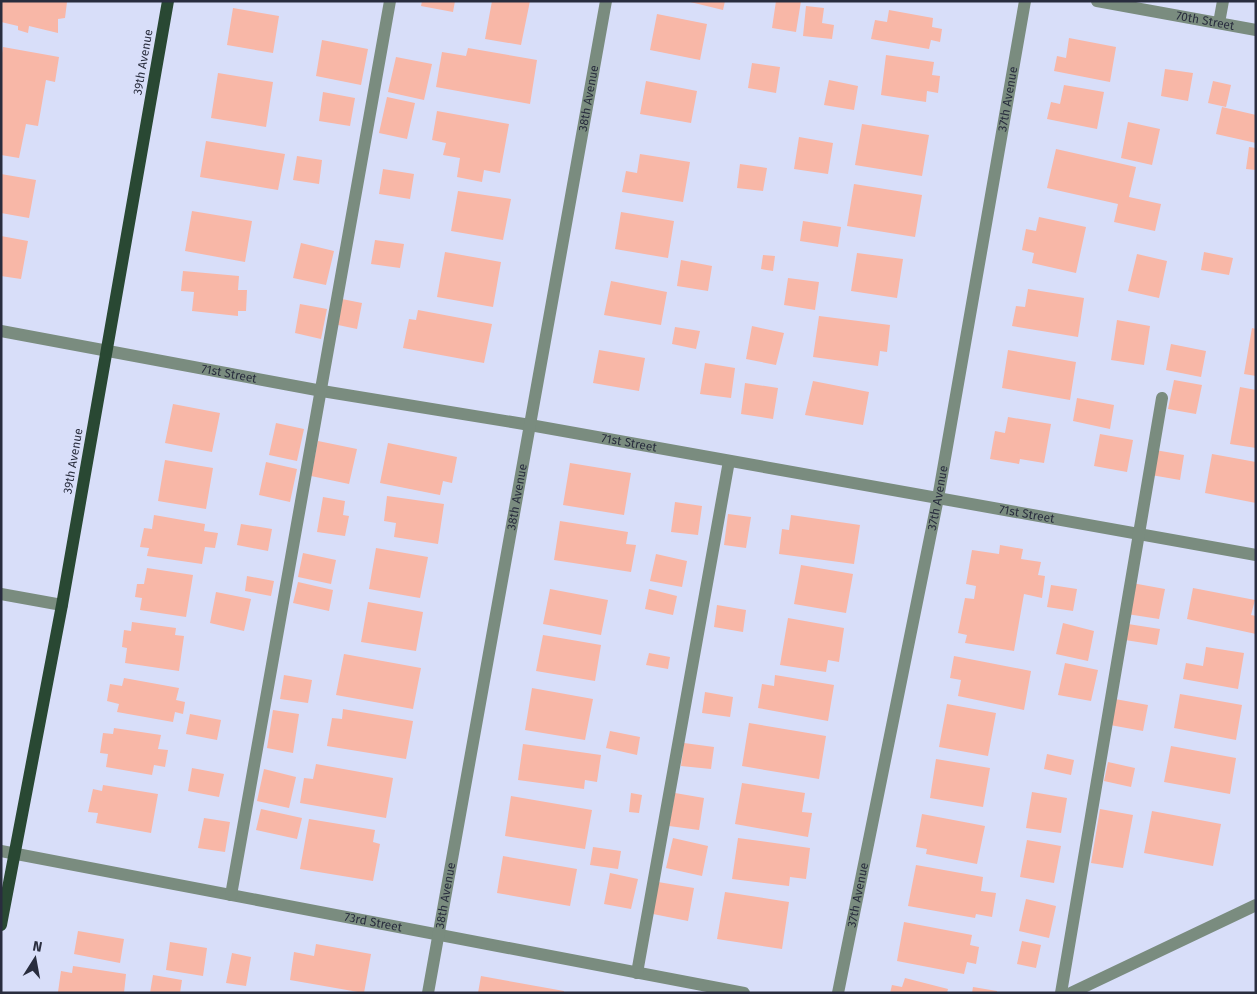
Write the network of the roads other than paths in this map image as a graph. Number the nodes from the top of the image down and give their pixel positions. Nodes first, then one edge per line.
1 (168, 1) edge
2 (390, 1) edge
3 (606, 1) edge
4 (1025, 1) edge
5 (1097, 1) edge
6 (1223, 1) edge
7 (1219, 23) junction
8 (1256, 30) edge
9 (1, 331) edge
10 (106, 350) junction
11 (322, 391) junction
12 (1162, 398) dead end
13 (530, 425) junction
14 (729, 462) junction
15 (938, 498) junction
16 (1138, 534) junction
17 (1256, 555) edge
18 (1, 594) edge
19 (62, 605) junction
20 (8, 852) edge
21 (231, 895) junction
22 (1256, 904) edge
23 (1, 925) edge
24 (437, 934) junction
25 (637, 972) junction
26 (428, 993) edge
27 (744, 993) edge
28 (838, 993) edge
29 (1061, 993) edge
30 (1071, 993) edge

1 - 10 main road, 39th Avenue
2 - 11 street
3 - 13 street, 38th Avenue
4 - 15 street, 37th Avenue
5 - 7 street, 70th Street
6 - 7 street
7 - 8 street, 70th Street
9 - 10 street, 71st Street
10 - 11 street, 71st Street
10 - 19 main road, 39th Avenue
11 - 13 street, 71st Street
11 - 21 street
12 - 16 street
13 - 14 street, 71st Street
13 - 24 street, 38th Avenue
14 - 15 street, 71st Street
14 - 25 street
15 - 16 street, 71st Street
15 - 28 street, 37th Avenue
16 - 17 street, 71st Street
16 - 29 street
18 - 19 street
19 - 20 main road, 39th Avenue
20 - 21 street, 73rd Street
20 - 23 main road, 39th Avenue
21 - 24 street, 73rd Street
22 - 30 street
24 - 25 street, 73rd Street
24 - 26 street, 38th Avenue
25 - 27 street, 73rd Street

